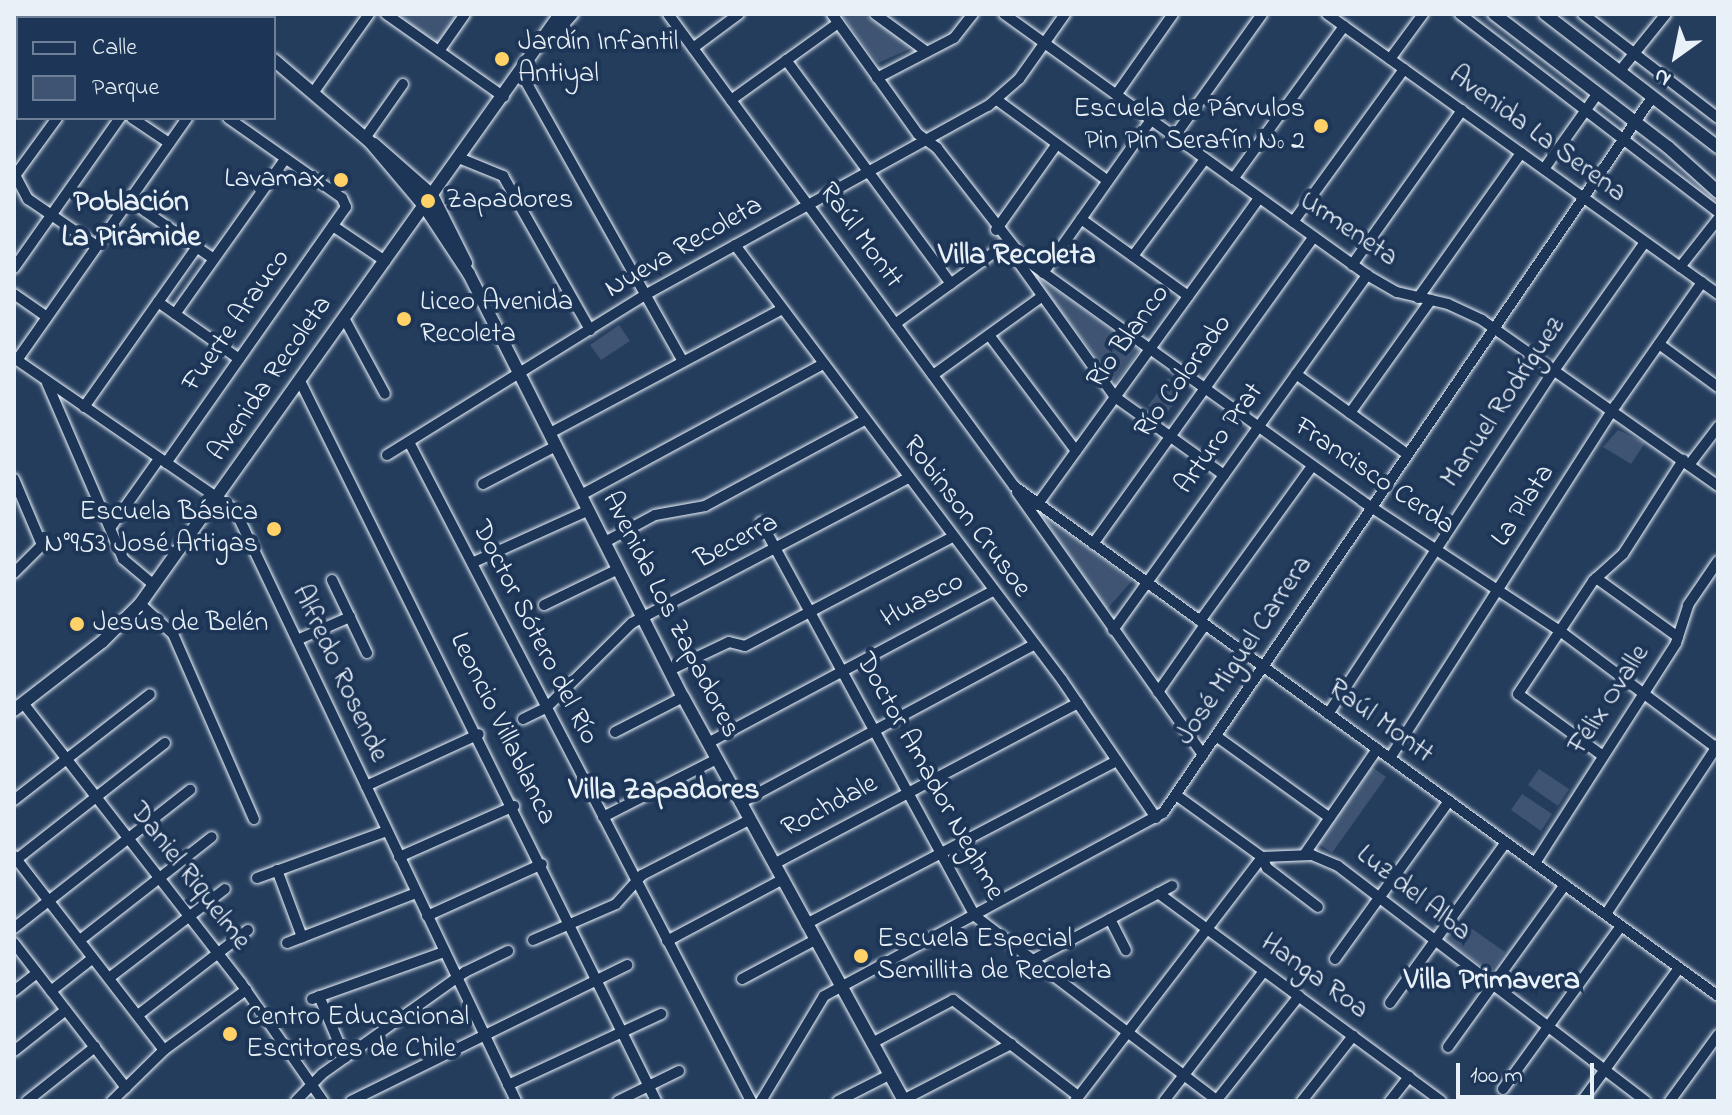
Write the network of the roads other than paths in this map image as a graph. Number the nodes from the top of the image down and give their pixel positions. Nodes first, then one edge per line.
1 (369, 14) edge
2 (386, 14) edge
3 (465, 14) edge
4 (560, 14) edge
5 (572, 14) edge
6 (668, 14) edge
7 (739, 14) edge
8 (875, 14) edge
9 (973, 14) edge
10 (1004, 14) edge
11 (1065, 14) edge
12 (1173, 14) edge
13 (1262, 14) edge
14 (1423, 14) edge
15 (1460, 14) edge
16 (1494, 14) edge
17 (1545, 14) edge
18 (1583, 14) edge
19 (1666, 14) edge
20 (1332, 15) edge
21 (835, 18) edge
22 (1344, 26) junction
23 (1044, 43) junction
24 (693, 48) junction
25 (538, 49) junction
26 (439, 51) junction
27 (927, 52) junction
28 (1635, 53) junction
29 (1390, 59) junction
30 (786, 60) junction
31 (276, 62) edge
32 (1404, 69) junction
33 (1620, 71) junction
34 (521, 73) junction
35 (877, 78) junction
36 (403, 84) dead end
37 (313, 93) junction
38 (1598, 93) junction
39 (1116, 95) junction
40 (1653, 96) junction
41 (504, 97) junction
42 (731, 100) junction
43 (997, 100) junction
44 (1587, 109) junction
45 (1462, 110) junction
46 (1717, 114) edge
47 (55, 120) edge
48 (119, 120) edge
49 (135, 120) edge
50 (186, 120) edge
51 (231, 120) edge
52 (1151, 120) junction
53 (1637, 123) junction
54 (1701, 133) junction
55 (1174, 137) junction
56 (368, 140) junction
57 (1626, 140) junction
58 (927, 141) junction
59 (169, 143) junction
60 (1057, 144) junction
61 (1718, 147) edge
62 (1521, 153) junction
63 (459, 158) junction
64 (285, 159) junction
65 (1205, 159) junction
66 (1544, 169) junction
67 (869, 173) junction
68 (14, 175) edge
69 (1233, 179) junction
70 (1108, 181) junction
71 (1718, 192) edge
72 (1259, 198) junction
73 (1584, 198) junction
74 (129, 200) junction
75 (428, 200) junction
76 (808, 205) junction
77 (1718, 212) edge
78 (52, 215) junction
79 (1081, 219) junction
80 (1718, 219) edge
81 (1293, 222) junction
82 (333, 226) junction
83 (996, 230) junction
84 (1314, 237) junction
85 (1645, 242) junction
86 (1007, 243) junction
87 (735, 245) junction
88 (97, 246) junction
89 (197, 247) junction
90 (1133, 256) junction
91 (214, 259) junction
92 (385, 261) junction
93 (1352, 265) junction
94 (1680, 267) junction
95 (14, 268) edge
96 (1043, 273) junction
97 (469, 274) junction
98 (1367, 275) junction
99 (1702, 282) junction
100 (951, 284) junction
101 (14, 294) edge
102 (1718, 294) edge
103 (645, 295) junction
104 (1188, 296) junction
105 (1041, 297) junction
106 (1418, 298) junction
107 (1431, 300) junction
108 (158, 302) junction
109 (782, 309) junction
110 (175, 314) junction
111 (47, 317) junction
112 (344, 318) junction
113 (895, 324) junction
114 (1492, 328) junction
115 (590, 330) junction
116 (989, 335) junction
117 (1659, 344) junction
118 (1150, 349) junction
119 (16, 359) edge
120 (239, 359) junction
121 (683, 362) junction
122 (823, 364) junction
123 (1553, 372) junction
124 (1296, 374) junction
125 (520, 375) junction
126 (933, 375) junction
127 (46, 381) junction
128 (300, 381) junction
129 (1718, 387) edge
130 (1205, 388) junction
131 (385, 394) dead end
132 (1115, 397) junction
133 (84, 407) junction
134 (1350, 413) junction
135 (1612, 413) junction
136 (865, 420) junction
137 (1258, 427) junction
138 (1718, 427) edge
139 (550, 433) junction
140 (1170, 437) junction
141 (409, 442) junction
142 (556, 446) junction
143 (1076, 451) junction
144 (1407, 454) junction
145 (387, 455) dead end
146 (162, 461) junction
147 (1686, 463) junction
148 (1312, 466) junction
149 (1224, 475) junction
150 (908, 478) junction
151 (14, 479) edge
152 (483, 484) dead end
153 (1014, 486) junction
154 (1718, 486) edge
155 (581, 495) junction
156 (217, 497) junction
157 (1037, 505) junction
158 (1371, 507) junction
159 (589, 510) junction
160 (761, 522) dead end
161 (110, 528) junction
162 (951, 538) junction
163 (605, 542) junction
164 (1093, 544) junction
165 (1435, 548) junction
166 (775, 549) junction
167 (1718, 561) edge
168 (474, 562) junction
169 (618, 569) junction
170 (14, 573) edge
171 (1596, 578) junction
172 (332, 580) dead end
173 (1147, 583) junction
174 (154, 585) junction
175 (1499, 589) junction
176 (991, 592) junction
177 (140, 604) junction
178 (544, 605) dead end
179 (809, 612) junction
180 (350, 617) junction
181 (644, 618) junction
182 (1202, 623) junction
183 (1113, 630) junction
184 (1560, 631) junction
185 (1678, 637) junction
186 (297, 640) junction
187 (1033, 645) junction
188 (367, 653) dead end
189 (1263, 666) junction
190 (670, 670) junction
191 (842, 672) junction
192 (1158, 692) junction
193 (1643, 692) junction
194 (150, 694) dead end
195 (683, 697) junction
196 (1078, 703) junction
197 (19, 707) edge
198 (546, 708) junction
199 (1328, 714) junction
200 (523, 719) dead end
201 (874, 731) junction
202 (615, 732) dead end
203 (479, 734) junction
204 (1216, 736) junction
205 (165, 743) dead end
206 (708, 743) junction
207 (1717, 747) edge
208 (1377, 749) junction
209 (1203, 755) junction
210 (1603, 756) junction
211 (1390, 758) junction
212 (67, 759) junction
213 (717, 759) junction
214 (1117, 761) junction
215 (366, 786) junction
216 (190, 790) dead end
217 (908, 793) junction
218 (1176, 795) junction
219 (96, 797) junction
220 (14, 800) edge
221 (1449, 801) junction
222 (740, 803) junction
223 (514, 806) junction
224 (603, 817) junction
225 (1156, 818) junction
226 (1330, 818) junction
227 (254, 819) dead end
228 (749, 820) junction
229 (387, 831) junction
230 (212, 837) dead end
231 (128, 838) junction
232 (1506, 842) junction
233 (941, 853) junction
234 (1304, 855) junction
235 (399, 857) junction
236 (1262, 857) junction
237 (15, 858) edge
238 (1535, 863) junction
239 (542, 864) junction
240 (774, 864) junction
241 (277, 870) junction
242 (159, 878) junction
243 (257, 878) dead end
244 (783, 879) junction
245 (636, 881) junction
246 (1565, 885) junction
247 (1172, 886) dead end
248 (225, 889) dead end
249 (416, 893) junction
250 (1158, 893) junction
251 (1379, 898) junction
252 (49, 900) junction
253 (1318, 907) dead end
254 (1606, 914) junction
255 (188, 916) junction
256 (427, 916) junction
257 (975, 916) junction
258 (1110, 919) junction
259 (570, 924) junction
260 (806, 924) junction
261 (1621, 926) junction
262 (14, 928) edge
263 (1207, 929) junction
264 (248, 930) dead end
265 (302, 937) junction
266 (80, 940) junction
267 (533, 940) dead end
268 (815, 940) junction
269 (667, 941) junction
270 (1435, 941) junction
271 (14, 943) edge
272 (287, 943) dead end
273 (1126, 950) dead end
274 (508, 951) dead end
275 (444, 952) junction
276 (218, 954) junction
277 (93, 958) junction
278 (1335, 959) dead end
279 (1031, 961) junction
280 (627, 965) dead end
281 (1679, 968) junction
282 (1264, 971) junction
283 (37, 973) junction
284 (109, 978) junction
285 (742, 979) dead end
286 (458, 980) junction
287 (598, 980) junction
288 (1492, 986) junction
289 (841, 989) junction
290 (246, 990) junction
291 (14, 991) edge
292 (51, 991) junction
293 (1299, 996) junction
294 (1718, 996) edge
295 (1390, 1003) dead end
296 (66, 1010) junction
297 (661, 1014) dead end
298 (138, 1015) junction
299 (1547, 1029) junction
300 (622, 1030) junction
301 (1126, 1034) junction
302 (1718, 1035) edge
303 (485, 1036) junction
304 (1353, 1036) junction
305 (872, 1043) junction
306 (1011, 1044) junction
307 (95, 1047) junction
308 (1448, 1047) dead end
309 (164, 1050) junction
310 (14, 1051) edge
311 (345, 1058) junction
312 (679, 1071) dead end
313 (1604, 1071) junction
314 (889, 1075) junction
315 (1184, 1076) junction
316 (1409, 1077) junction
317 (508, 1085) junction
318 (309, 1086) junction
319 (649, 1086) junction
320 (126, 1088) junction
321 (1503, 1089) dead end
322 (1077, 1099) edge
323 (904, 1100) edge
324 (27, 1101) edge
325 (112, 1101) edge
326 (296, 1101) edge
327 (323, 1101) edge
328 (351, 1101) edge
329 (516, 1101) edge
330 (618, 1101) edge
331 (656, 1101) edge
332 (751, 1101) edge
333 (761, 1101) edge
334 (838, 1101) edge
335 (1164, 1101) edge
336 (1217, 1101) edge
337 (1302, 1101) edge
338 (1390, 1101) edge
339 (1441, 1101) edge
340 (1582, 1101) edge
341 (1645, 1101) edge
342 (1670, 1101) edge

1 - 37 street
2 - 26 street
3 - 26 street
4 - 25 main road, Avenida Recoleta
5 - 25 main road, Avenida Recoleta
6 - 24 street, Raúl Montt
7 - 24 street
8 - 27 street
9 - 27 street
10 - 23 street, Urmeneta
11 - 23 street
12 - 39 street
13 - 55 street
14 - 29 street
15 - 44 street
16 - 38 main road
17 - 33 main road
18 - 28 street
19 - 28 street
20 - 22 street, Avenida La Serena
21 - 30 street
21 - 35 street, Francisco Cerda
22 - 29 street, Avenida La Serena
22 - 69 street
23 - 39 street, Urmeneta
23 - 43 street
24 - 42 street, Raúl Montt
25 - 34 main road, Avenida Recoleta
26 - 41 street
27 - 35 street
28 - 33 street
28 - 46 street
29 - 32 street, Avenida La Serena
30 - 42 street
30 - 67 street
31 - 37 main road, Avenida Los Zapadores
32 - 45 street, Avenida La Serena
32 - 81 street
33 - 40 main road
34 - 41 main road, Avenida Recoleta
34 - 103 street
35 - 58 street, Francisco Cerda
36 - 56 street
37 - 56 main road, Avenida Los Zapadores
38 - 44 street
38 - 53 main road
39 - 52 street, Urmeneta
40 - 53 street, José Miguel Carrera
40 - 54 main road
41 - 63 main road, Avenida Recoleta
42 - 76 street, Raúl Montt
43 - 58 street, Nueva Recoleta
43 - 60 street
44 - 57 street
44 - 66 street
45 - 62 street, Avenida La Serena
45 - 93 street
46 - 54 street
47 - 68 street
48 - 78 street
49 - 59 street
50 - 59 street
51 - 64 street
52 - 55 street, Urmeneta
52 - 70 street
53 - 57 street, José Miguel Carrera
53 - 71 main road
54 - 61 main road
55 - 65 street, Urmeneta
56 - 75 main road, Avenida Los Zapadores
56 - 75 main road, Avenida Los Zapadores
57 - 73 street, José Miguel Carrera
57 - 77 street
58 - 67 street, Nueva Recoleta
58 - 83 street, Francisco Cerda
59 - 74 street
60 - 70 street
60 - 83 street
62 - 66 street, Avenida La Serena
62 - 106 street
63 - 75 main road, Avenida Recoleta
63 - 115 street
64 - 82 street, Fuerte Arauco
64 - 91 street
65 - 69 street, Urmeneta
65 - 90 street
66 - 73 street, Avenida La Serena
67 - 76 street, Nueva Recoleta
67 - 100 street
68 - 78 street
69 - 72 street, Urmeneta
70 - 79 street
72 - 81 street, Urmeneta
72 - 104 street, Río Blanco
73 - 85 street, Avenida La Serena
73 - 114 street, José Miguel Carrera
74 - 88 street
74 - 89 street
75 - 92 main road, Avenida Recoleta
75 - 97 main road, Avenida Los Zapadores
75 - 97 main road, Avenida Los Zapadores
76 - 87 street, Nueva Recoleta
76 - 113 street, Raúl Montt
78 - 88 street
78 - 95 street
79 - 90 street
79 - 96 street
80 - 94 street
81 - 84 street, Urmeneta
82 - 92 street
82 - 120 street, Fuerte Arauco
83 - 86 street, Francisco Cerda
84 - 93 street, Urmeneta
84 - 130 street, Río Colorado
85 - 94 street, Avenida La Serena
85 - 123 street, Manuel Rodríguez
86 - 96 street, Francisco Cerda
86 - 100 street
86 - 105 street, Francisco Cerda
87 - 103 street, Nueva Recoleta
87 - 109 street, Robinson Crusoe
88 - 111 street
89 - 91 street
89 - 108 street
90 - 104 street
91 - 110 street
92 - 112 main road, Avenida Recoleta
93 - 98 street, Urmeneta
94 - 99 street, Avenida La Serena
96 - 118 street, Francisco Cerda
97 - 125 main road, Avenida Los Zapadores
98 - 106 street, Urmeneta
98 - 124 street, Arturo Prat
99 - 102 street, Avenida La Serena
99 - 117 street, La Plata
100 - 113 street
101 - 111 street
103 - 115 street, Nueva Recoleta
103 - 121 street
104 - 118 street, Río Blanco
105 - 116 street
105 - 132 street, Francisco Cerda
106 - 107 street, Urmeneta
107 - 114 street, Urmeneta
107 - 134 street
108 - 110 street
108 - 133 street
109 - 121 street
109 - 122 street, Robinson Crusoe
110 - 120 street
111 - 119 street
112 - 128 main road, Avenida Recoleta
112 - 131 street
113 - 126 street, Raúl Montt
114 - 123 street, Urmeneta
114 - 144 street, José Miguel Carrera
115 - 125 street, Nueva Recoleta
116 - 126 street
116 - 143 street
117 - 129 street
117 - 135 street, La Plata
118 - 130 street, Francisco Cerda
118 - 132 street, Río Blanco
119 - 127 street, Alfredo Rosende
120 - 146 street, Fuerte Arauco
121 - 139 street
122 - 136 street, Robinson Crusoe
122 - 155 street
123 - 135 street, Urmeneta
123 - 165 street, Manuel Rodríguez
124 - 134 street
124 - 137 street, Arturo Prat
125 - 139 main road, Avenida Los Zapadores
125 - 141 street, Nueva Recoleta
126 - 153 street, Raúl Montt
127 - 133 street, Alfredo Rosende
127 - 161 street
128 - 156 main road, Avenida Recoleta
128 - 203 street, Leoncio Villablanca
130 - 137 street, Francisco Cerda
130 - 140 street, Río Colorado
132 - 140 street, Francisco Cerda
132 - 143 street, Río Blanco
133 - 146 street, Alfredo Rosende
134 - 144 street
135 - 147 street, Urmeneta
135 - 175 street, La Plata
136 - 150 street, Robinson Crusoe
136 - 163 street
137 - 148 street, Francisco Cerda
137 - 149 street, Arturo Prat
138 - 147 street
139 - 142 main road, Avenida Los Zapadores
140 - 149 street, Francisco Cerda
140 - 164 street, Río Colorado
141 - 145 street, Nueva Recoleta
141 - 168 street, Doctor Sótero del Río
142 - 152 street
142 - 155 main road, Avenida Los Zapadores
143 - 157 street, Río Blanco
144 - 158 street, José Miguel Carrera
146 - 156 street, Alfredo Rosende
146 - 161 street, Fuerte Arauco
147 - 154 street, Urmeneta
147 - 171 street
148 - 158 street, Francisco Cerda
148 - 182 street
149 - 173 street, Arturo Prat
150 - 162 street, Robinson Crusoe
150 - 166 street, Becerra
151 - 170 street
153 - 157 street, Raúl Montt
153 - 183 street, Raúl Montt
155 - 159 main road, Avenida Los Zapadores
156 - 174 main road, Avenida Recoleta
156 - 186 street, Alfredo Rosende
157 - 164 street, Raúl Montt
158 - 165 street, Francisco Cerda
158 - 189 street, José Miguel Carrera
159 - 163 main road, Avenida Los Zapadores
159 - 168 street
160 - 166 street, Doctor Amador Neghme
161 - 174 street
162 - 176 street, Robinson Crusoe
162 - 179 street
163 - 169 main road, Avenida Los Zapadores
164 - 173 street, Raúl Montt
165 - 175 street, Francisco Cerda
165 - 199 street, Manuel Rodríguez
166 - 179 street, Doctor Amador Neghme
166 - 181 street, Becerra
167 - 185 street, Félix Ovalle
168 - 198 street, Doctor Sótero del Río
169 - 178 street
169 - 181 main road, Avenida Los Zapadores
171 - 184 street
171 - 185 street
172 - 180 street
173 - 182 street, Raúl Montt
173 - 183 street, Arturo Prat
174 - 177 main road, Avenida Recoleta
175 - 184 street, Francisco Cerda
175 - 211 street, La Plata
176 - 187 street, Robinson Crusoe
176 - 191 street, Huasco
177 - 197 main road, Avenida Recoleta
177 - 227 street
179 - 190 street
179 - 191 street, Doctor Amador Neghme
180 - 186 street
180 - 188 street
181 - 190 main road, Avenida Los Zapadores
181 - 198 street, Becerra
182 - 189 street, Raúl Montt
182 - 192 street
183 - 192 street, Raúl Montt
184 - 193 street, Francisco Cerda
184 - 210 street
185 - 193 street, Félix Ovalle
186 - 215 street, Alfredo Rosende
187 - 196 street, Robinson Crusoe
187 - 201 street
189 - 199 street, Raúl Montt
189 - 204 street, José Miguel Carrera
190 - 195 main road, Avenida Los Zapadores
191 - 201 street, Doctor Amador Neghme
191 - 206 street, Huasco
192 - 209 street, Raúl Montt
193 - 207 street, Francisco Cerda
193 - 210 street, Félix Ovalle
194 - 212 street
195 - 202 street
195 - 206 main road, Avenida Los Zapadores
196 - 214 street, Robinson Crusoe
196 - 217 street, Rochdale
197 - 212 street, Daniel Riquelme
198 - 200 street, Becerra
198 - 224 street, Doctor Sótero del Río
199 - 208 street, Raúl Montt
201 - 217 street, Doctor Amador Neghme
201 - 222 street
203 - 215 street
203 - 223 street, Leoncio Villablanca
204 - 209 street, José Miguel Carrera
204 - 226 street
205 - 219 street
206 - 213 main road, Avenida Los Zapadores
207 - 254 street
208 - 211 street, Raúl Montt
208 - 226 street
209 - 218 street, José Miguel Carrera
210 - 238 street, Félix Ovalle
211 - 221 street, Raúl Montt
212 - 219 street, Daniel Riquelme
212 - 220 street
213 - 222 main road, Avenida Los Zapadores
213 - 224 street
214 - 225 street, Robinson Crusoe
214 - 233 street
215 - 229 street, Alfredo Rosende
216 - 231 street
217 - 233 street, Doctor Amador Neghme
217 - 240 street, Rochdale
218 - 225 street, José Miguel Carrera
218 - 236 street
219 - 231 street, Daniel Riquelme
219 - 237 street
221 - 232 street, Raúl Montt
221 - 251 street
222 - 228 main road, Avenida Los Zapadores
223 - 235 street
223 - 239 street, Leoncio Villablanca
224 - 245 street, Doctor Sótero del Río
225 - 257 street, José Miguel Carrera
226 - 234 street
228 - 240 main road, Avenida Los Zapadores
228 - 245 street
229 - 235 street, Alfredo Rosende
229 - 241 street
230 - 242 street
231 - 242 street, Daniel Riquelme
231 - 252 street
232 - 238 street, Raúl Montt
232 - 270 street
233 - 257 street, Doctor Amador Neghme
233 - 260 street
234 - 236 street, Luz del Alba
234 - 251 street, Luz del Alba
235 - 249 street, Alfredo Rosende
236 - 253 street
236 - 263 street
237 - 252 street
238 - 246 street, Raúl Montt
239 - 256 street
239 - 259 street, Leoncio Villablanca
240 - 244 main road, Avenida Los Zapadores
241 - 243 street
241 - 265 street
242 - 255 street, Daniel Riquelme
242 - 266 street
244 - 260 main road, Avenida Los Zapadores
244 - 269 street, Rochdale
245 - 259 street
245 - 269 street, Doctor Sótero del Río
246 - 254 street, Raúl Montt
246 - 288 street
247 - 250 street
248 - 255 street
249 - 256 street, Alfredo Rosende
249 - 265 street
250 - 258 street
250 - 263 street, Hanga Roa
251 - 270 street, Luz del Alba
251 - 278 street
252 - 262 street
252 - 266 street
254 - 261 street, Raúl Montt
255 - 276 street, Daniel Riquelme
255 - 284 street
256 - 275 street, Alfredo Rosende
257 - 279 street, Doctor Amador Neghme
257 - 289 street, José Miguel Carrera
258 - 273 street
258 - 279 street
259 - 267 street
259 - 287 street, Leoncio Villablanca
260 - 268 main road, Avenida Los Zapadores
261 - 281 street, Raúl Montt
261 - 299 street
263 - 282 street, Hanga Roa
263 - 301 street
264 - 276 street
265 - 272 street
266 - 277 street
268 - 285 street
268 - 289 main road, Avenida Los Zapadores
269 - 332 street, Doctor Sótero del Río
270 - 288 street, Luz del Alba
270 - 295 street
271 - 283 street
274 - 286 street
275 - 286 street, Alfredo Rosende
275 - 311 street
276 - 290 street, Daniel Riquelme
276 - 298 street
277 - 284 street
277 - 292 street
279 - 301 street, Doctor Amador Neghme
280 - 287 street
281 - 294 street, Raúl Montt
281 - 313 street
282 - 293 street, Hanga Roa
282 - 315 street
283 - 291 street
283 - 292 street
284 - 298 street
286 - 303 street, Alfredo Rosende
286 - 311 street
287 - 300 street, Leoncio Villablanca
287 - 303 street
288 - 299 street, Luz del Alba
288 - 308 street
289 - 305 main road, Avenida Los Zapadores
289 - 333 street, José Miguel Carrera
290 - 309 street
290 - 318 street, Daniel Riquelme
292 - 296 street
293 - 304 street, Hanga Roa
293 - 336 street
296 - 307 street
296 - 310 street
297 - 300 street
298 - 309 street
299 - 313 street, Luz del Alba
299 - 321 street
300 - 317 street
300 - 319 street, Leoncio Villablanca
301 - 315 street, Doctor Amador Neghme
301 - 322 street
302 - 342 street
303 - 317 street, Alfredo Rosende
303 - 328 street
304 - 316 street, Hanga Roa
304 - 337 street
305 - 306 street
305 - 314 main road, Avenida Los Zapadores
306 - 322 street
306 - 323 street
307 - 320 street
307 - 324 street
309 - 320 street
311 - 318 street
312 - 319 street
313 - 340 street
313 - 341 street, Luz del Alba
314 - 323 main road, Avenida Los Zapadores
314 - 334 street
315 - 335 street
315 - 336 street, Doctor Amador Neghme
316 - 338 street
316 - 339 street, Hanga Roa
317 - 329 street, Alfredo Rosende
318 - 326 street
318 - 327 street, Daniel Riquelme
319 - 330 street
319 - 331 street, Leoncio Villablanca
320 - 325 street

